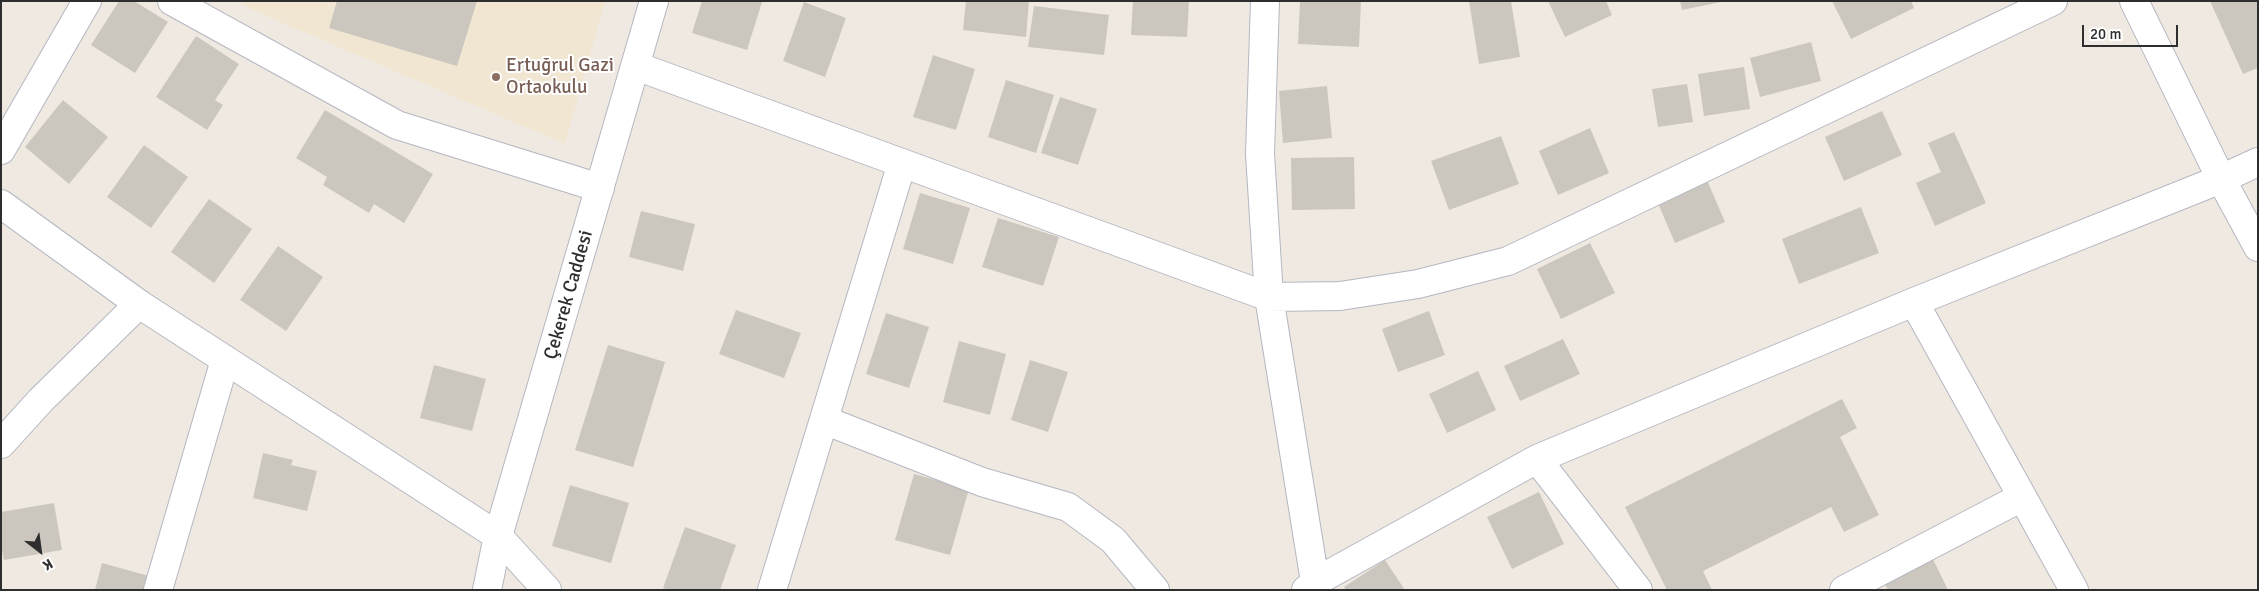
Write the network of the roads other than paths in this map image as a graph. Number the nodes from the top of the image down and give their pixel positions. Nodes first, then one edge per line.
1 (86, 1) edge
2 (172, 1) edge
3 (654, 1) edge
4 (1265, 1) edge
5 (2054, 1) edge
6 (2134, 1) edge
7 (636, 66) junction
8 (1, 150) edge
9 (2258, 162) edge
10 (902, 164) junction
11 (2221, 179) junction
12 (600, 188) junction
13 (1, 204) edge
14 (2258, 247) edge
15 (1269, 298) junction
16 (1914, 302) junction
17 (139, 304) junction
18 (225, 360) junction
19 (824, 420) junction
20 (1, 444) edge
21 (1537, 459) junction
22 (2022, 496) junction
23 (498, 536) junction
24 (1311, 586) edge
25 (158, 590) edge
26 (487, 590) edge
27 (547, 590) edge
28 (772, 590) edge
29 (1155, 590) edge
30 (1638, 590) edge
31 (1844, 590) edge
32 (2074, 590) edge

1 - 8 street
2 - 12 street
3 - 7 street, Çekerek Caddesi
4 - 15 street
5 - 15 street
6 - 11 street
7 - 10 street
7 - 12 street, Çekerek Caddesi
9 - 11 street
10 - 15 street
10 - 19 street
11 - 14 street
11 - 16 street
12 - 23 street, Çekerek Caddesi
13 - 17 street
15 - 24 street
16 - 21 street
16 - 22 street
17 - 18 street
17 - 20 street
18 - 23 street
18 - 25 street
19 - 28 street
19 - 29 street
21 - 24 street
21 - 30 street
22 - 31 street
22 - 32 street
23 - 26 street, Çekerek Caddesi
23 - 27 street

